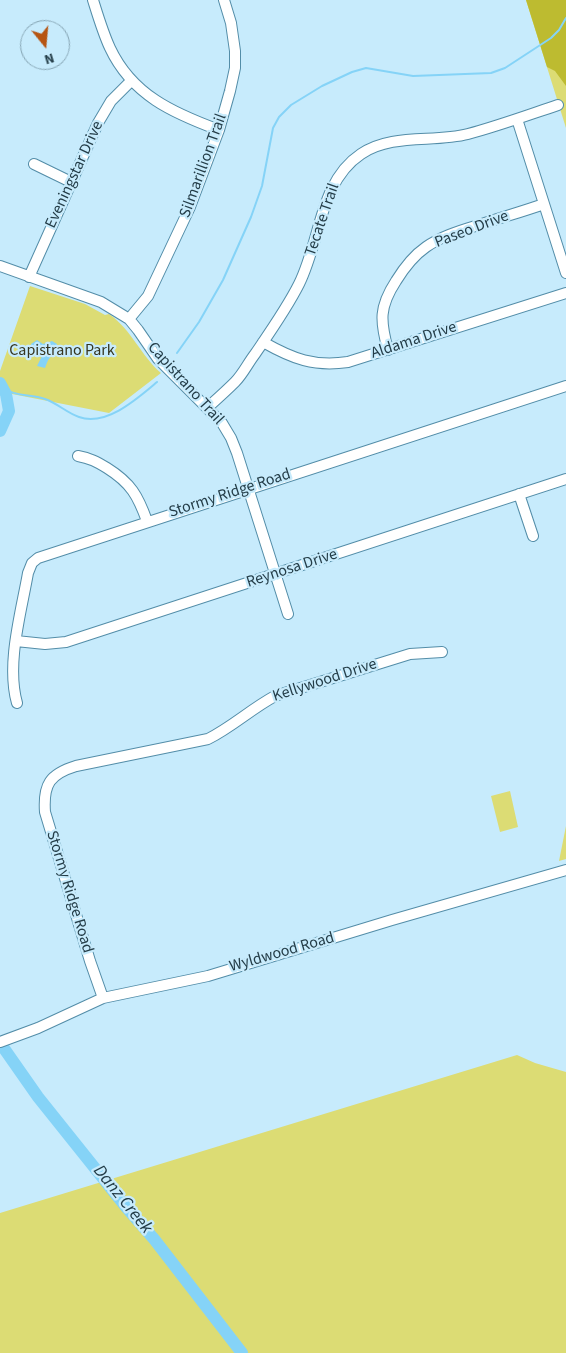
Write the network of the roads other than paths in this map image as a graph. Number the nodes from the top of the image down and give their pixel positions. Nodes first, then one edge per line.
1 (93, 0) edge
2 (224, 0) edge
3 (132, 81) junction
4 (558, 105) dead end
5 (517, 119) junction
6 (218, 130) junction
7 (34, 164) dead end
8 (71, 182) junction
9 (544, 204) junction
10 (0, 266) edge
11 (566, 273) edge
12 (28, 276) junction
13 (566, 293) edge
14 (129, 319) junction
15 (263, 342) junction
16 (388, 350) junction
17 (566, 386) edge
18 (207, 408) junction
19 (78, 456) dead end
20 (566, 479) edge
21 (248, 488) junction
22 (519, 494) junction
23 (147, 522) junction
24 (533, 536) dead end
25 (276, 574) junction
26 (288, 614) dead end
27 (16, 641) junction
28 (442, 652) dead end
29 (17, 703) dead end
30 (48, 785) joint
31 (566, 870) edge
32 (104, 998) junction
33 (0, 1042) edge

1 - 3 street
2 - 6 street, Silmarillion Trail
3 - 6 street
3 - 8 street, Eveningstar Drive
4 - 5 street, Tecate Trail
5 - 9 street
5 - 15 street, Tecate Trail
6 - 14 street, Silmarillion Trail
7 - 8 street
8 - 12 street, Eveningstar Drive
9 - 11 street
9 - 16 street, Paseo Drive
10 - 12 street, Capistrano Trail
12 - 14 street, Capistrano Trail
13 - 16 street, Aldama Drive
14 - 18 street, Capistrano Trail
15 - 16 street, Aldama Drive
15 - 18 street, Tecate Trail
17 - 21 street, Stormy Ridge Road
18 - 21 street, Capistrano Trail
19 - 23 street
20 - 22 street, Reynosa Drive
21 - 23 street, Stormy Ridge Road
21 - 25 street, Capistrano Trail
22 - 24 street
22 - 25 street, Reynosa Drive
23 - 27 street, Stormy Ridge Road
25 - 26 street, Capistrano Trail
25 - 27 street, Reynosa Drive
27 - 29 street, Stormy Ridge Road
28 - 30 street, Kellywood Drive
30 - 32 street, Stormy Ridge Road
31 - 32 street, Wyldwood Road
32 - 33 street, Wyldwood Road

